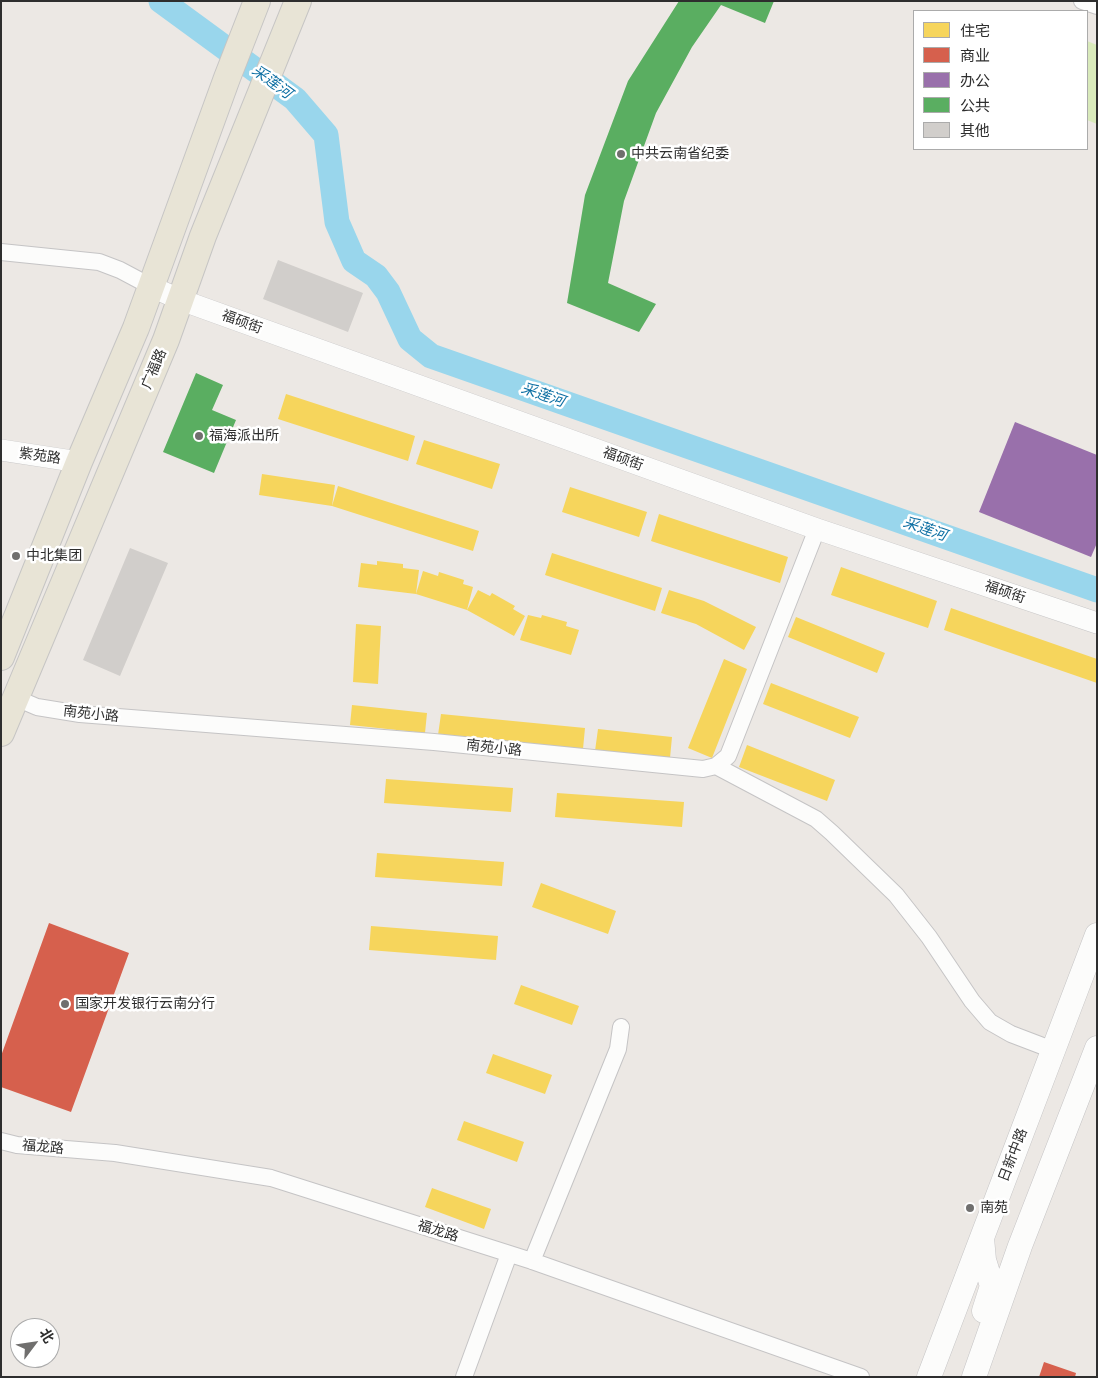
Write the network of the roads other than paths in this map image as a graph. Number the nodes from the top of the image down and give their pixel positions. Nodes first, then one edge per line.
1 (258, 1) edge
2 (298, 1) edge
3 (1082, 1) edge
4 (1097, 6) edge
5 (1, 252) edge
6 (152, 287) junction
7 (181, 300) junction
8 (1, 450) edge
9 (79, 462) junction
10 (817, 529) junction
11 (1097, 623) edge
12 (1, 657) edge
13 (16, 698) junction
14 (1, 733) edge
15 (716, 766) junction
16 (1097, 934) edge
17 (621, 1027) dead end
18 (1097, 1048) edge
19 (1053, 1050) junction
20 (1, 1141) edge
21 (984, 1231) junction
22 (1020, 1246) junction
23 (509, 1254) junction
24 (532, 1261) junction
25 (464, 1377) edge
26 (861, 1377) edge
27 (930, 1377) edge
28 (959, 1377) edge
29 (974, 1377) edge

1 - 6 main road
2 - 7 main road, 广福路
3 - 4 street
5 - 6 street
6 - 7 street, 福硕街
6 - 9 main road
7 - 10 street, 福硕街
7 - 13 main road, 广福路
8 - 9 street, 紫苑路
9 - 12 main road
10 - 11 street, 福硕街
10 - 15 street
13 - 14 main road, 广福路
13 - 15 street, 南苑小路
15 - 19 street
16 - 19 main road, 日新中路
17 - 24 street
18 - 22 main road
19 - 21 main road, 日新中路
20 - 23 street, 福龙路
21 - 22 main road
21 - 27 main road, 日新中路
21 - 28 main road
22 - 29 main road
23 - 24 street, 福龙路
23 - 25 street
24 - 26 street, 福龙路

